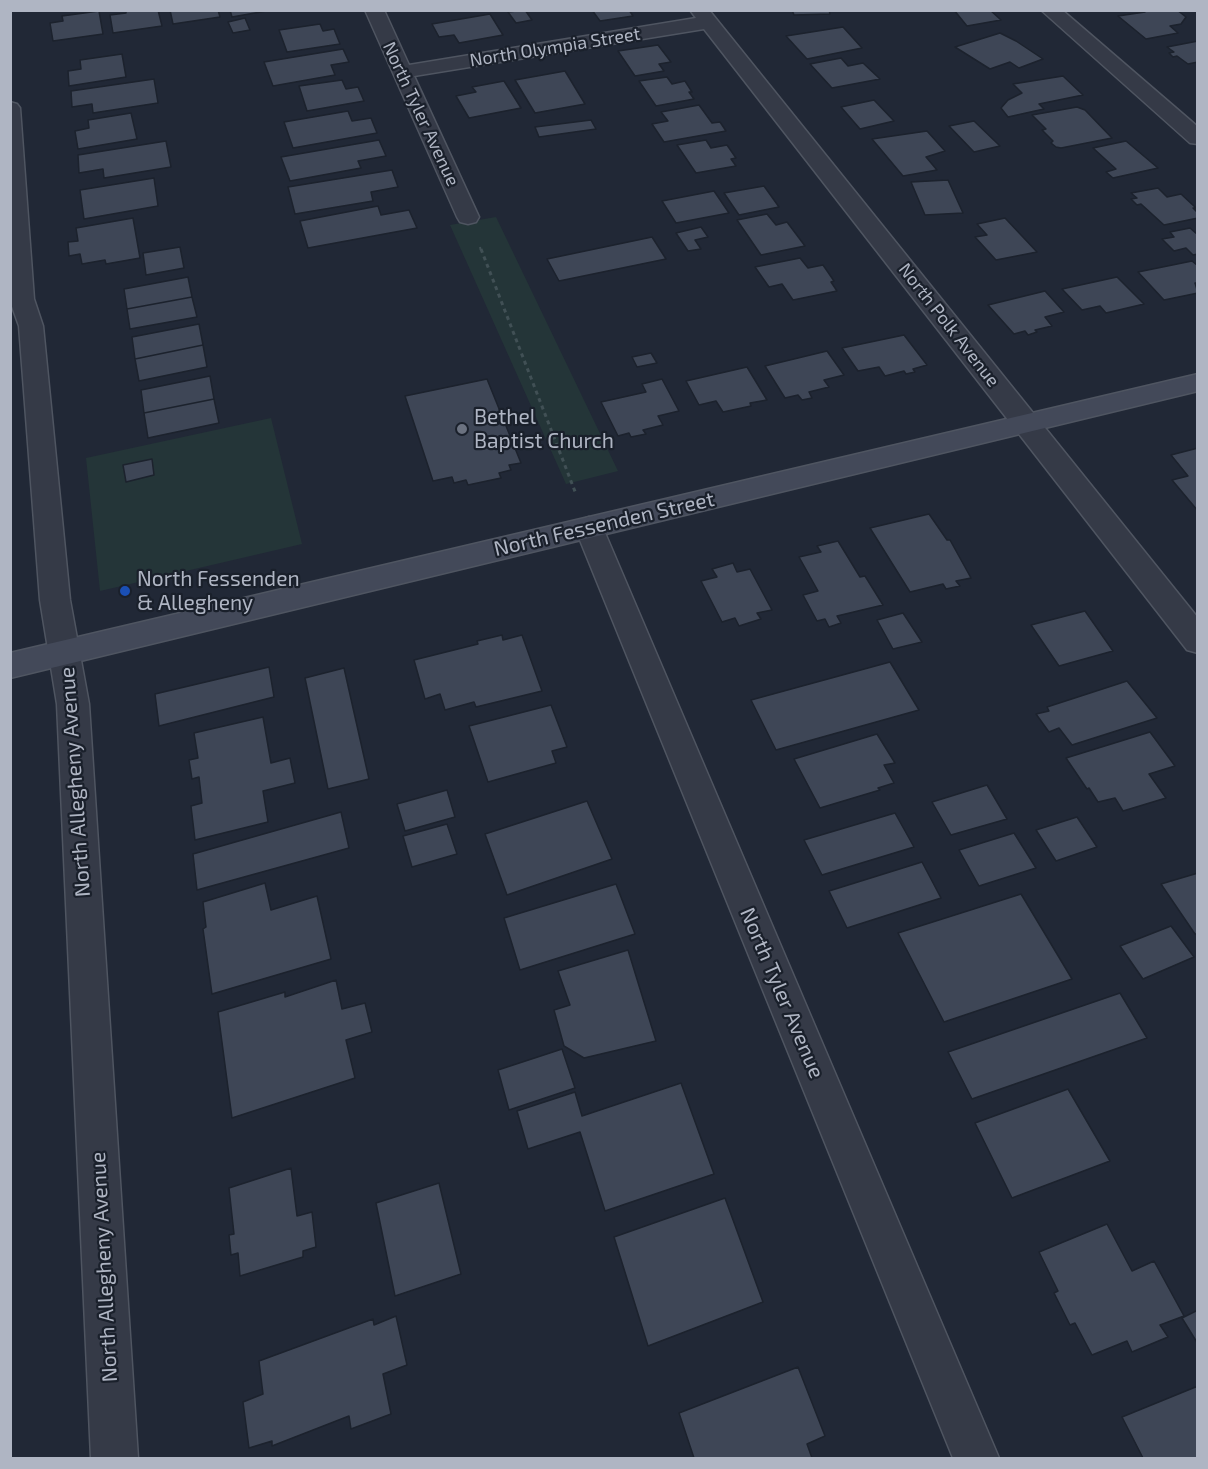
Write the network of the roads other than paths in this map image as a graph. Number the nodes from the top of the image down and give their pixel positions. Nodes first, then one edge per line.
1 (374, 10) edge
2 (1050, 10) edge
3 (704, 16) edge
4 (402, 72) junction
5 (11, 125) edge
6 (1197, 138) edge
7 (468, 217) road end
8 (1197, 382) edge
9 (1026, 423) junction
10 (589, 528) junction
11 (1197, 640) edge
12 (65, 653) junction
13 (10, 666) edge
14 (115, 1458) edge
15 (976, 1458) edge

1 - 4 street, North Tyler Avenue
2 - 6 street
3 - 4 street, North Olympia Street
3 - 9 street, North Polk Avenue
4 - 7 street, North Tyler Avenue
5 - 12 street, North Allegheny Avenue
8 - 9 main road, North Fessenden Street
9 - 10 main road, North Fessenden Street
9 - 11 street, North Polk Avenue
10 - 12 main road, North Fessenden Street
10 - 15 street, North Tyler Avenue
12 - 13 main road, North Fessenden Street
12 - 14 street, North Allegheny Avenue

